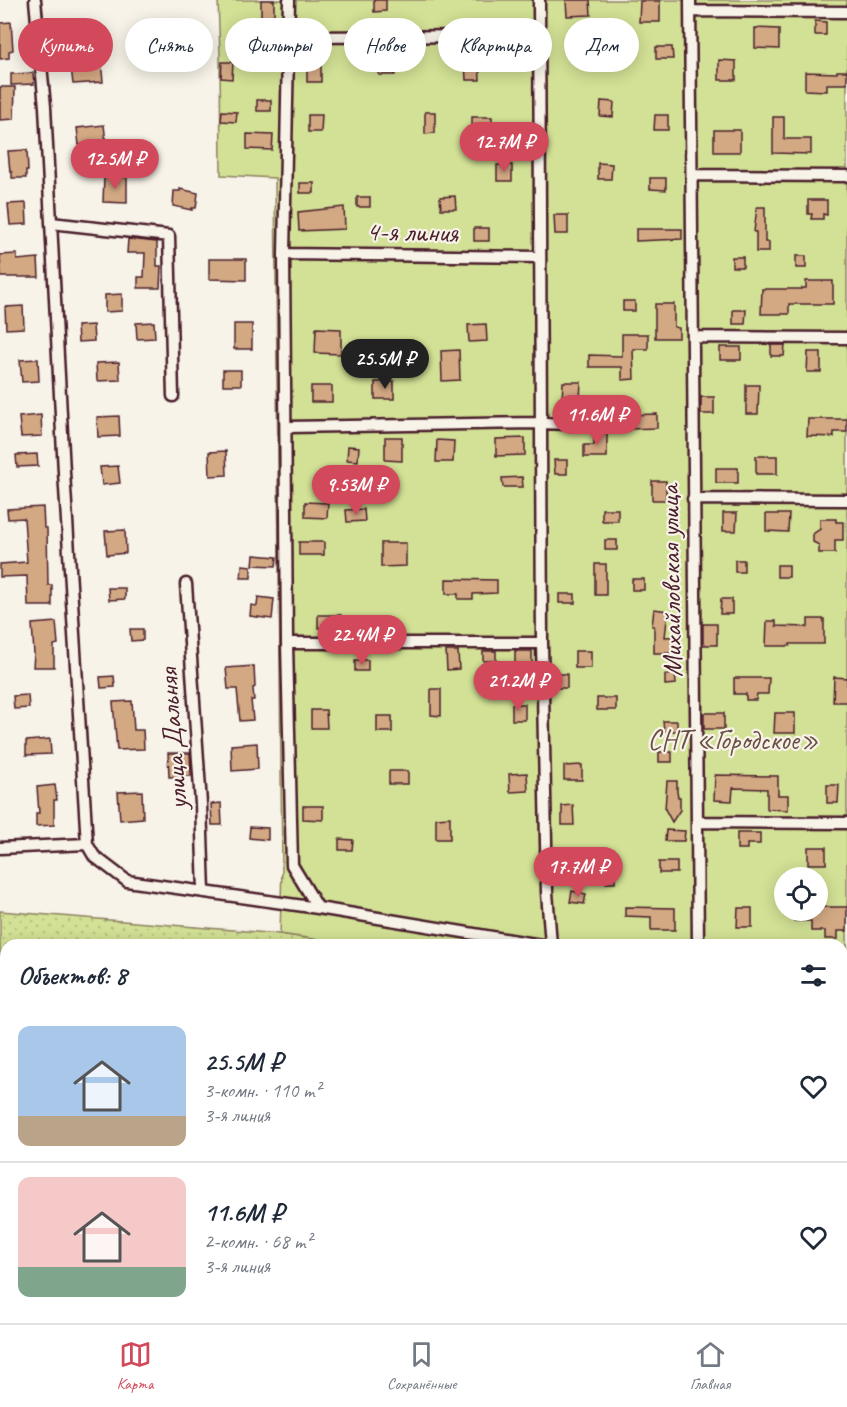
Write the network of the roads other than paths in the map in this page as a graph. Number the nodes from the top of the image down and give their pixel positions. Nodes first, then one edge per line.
1 (35, 0) edge
2 (289, 0) edge
3 (539, 0) edge
4 (690, 5) edge
5 (847, 12) edge
6 (289, 18) edge
7 (539, 18) edge
8 (438, 36) edge
9 (332, 37) edge
10 (288, 72) edge
11 (540, 72) edge
12 (692, 175) junction
13 (847, 176) edge
14 (51, 223) junction
15 (284, 254) junction
16 (539, 257) junction
17 (693, 337) junction
18 (847, 338) edge
19 (173, 396) dead end
20 (540, 423) junction
21 (604, 425) dead end
22 (287, 428) junction
23 (693, 499) junction
24 (847, 500) edge
25 (186, 584) dead end
26 (287, 643) junction
27 (542, 643) junction
28 (697, 822) junction
29 (847, 823) edge
30 (87, 844) junction
31 (0, 848) edge
32 (204, 892) junction
33 (318, 908) junction
34 (505, 939) edge
35 (551, 939) edge
36 (698, 939) edge

1 - 14 street
2 - 6 street
3 - 7 street
4 - 5 street
4 - 12 street, Михайловская улица
8 - 9 street
10 - 15 street
11 - 16 street
12 - 13 street
12 - 17 street, Михайловская улица
14 - 19 street
14 - 30 street
15 - 16 street, 4-я линия
15 - 22 street
16 - 20 street
17 - 18 street
17 - 23 street, Михайловская улица
20 - 21 street
20 - 22 street
20 - 27 street
22 - 26 street
23 - 24 street
23 - 28 street, Михайловская улица
25 - 32 street, улица Дальняя
26 - 27 street
26 - 33 street
27 - 35 street
28 - 29 street
28 - 36 street, Михайловская улица
30 - 31 street
30 - 32 street
32 - 33 street
33 - 34 street

